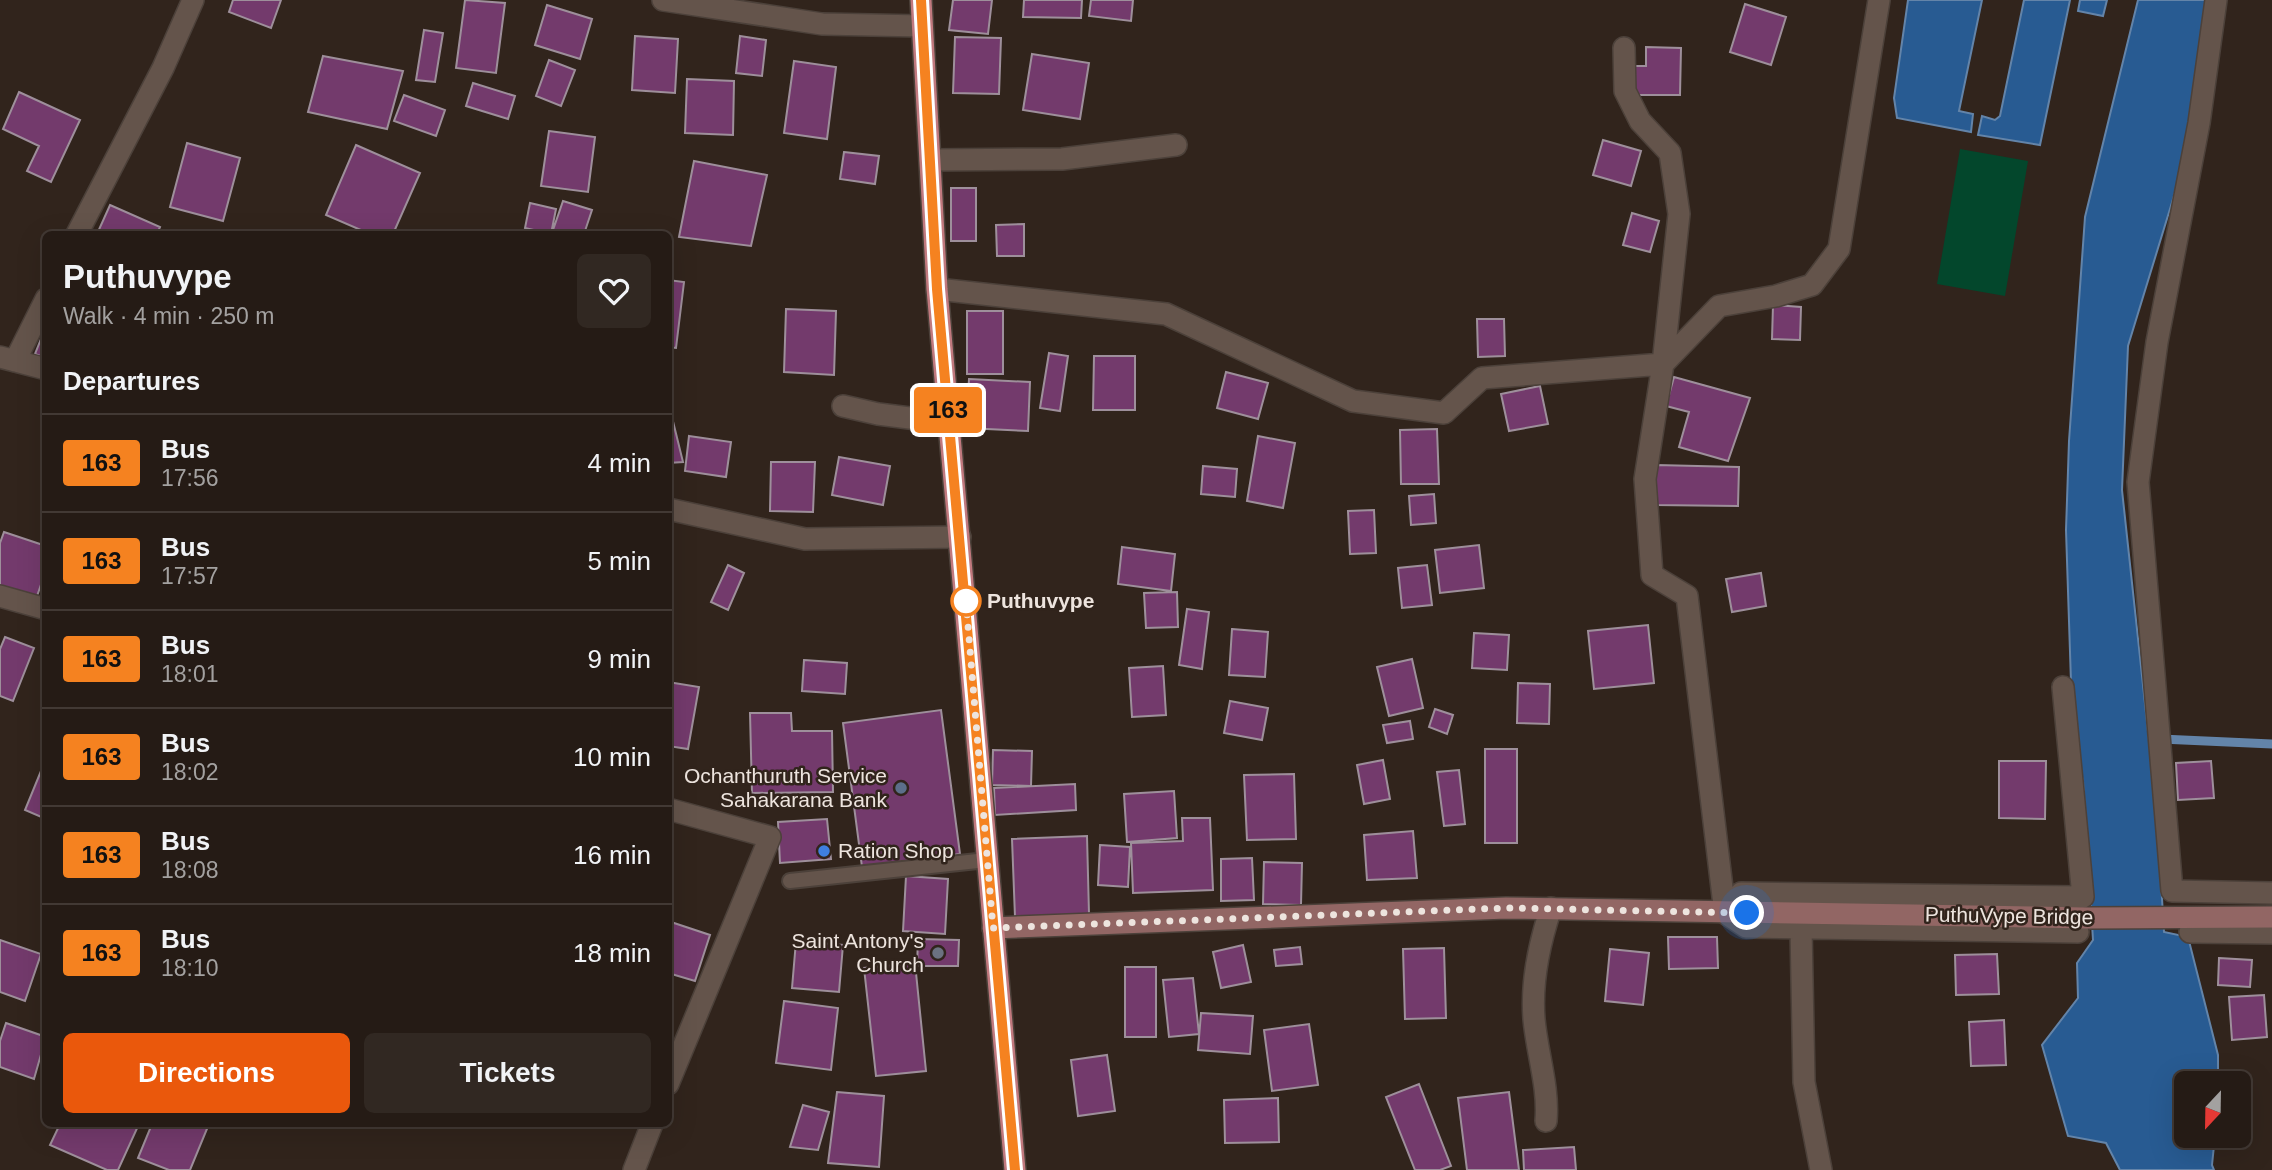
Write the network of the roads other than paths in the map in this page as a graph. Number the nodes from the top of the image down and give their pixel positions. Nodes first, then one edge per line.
1 (194, 0) edge
2 (663, 0) edge
3 (921, 0) edge
4 (1879, 0) edge
5 (2216, 0) edge
6 (922, 26) junction
7 (1624, 48) dead end
8 (1176, 145) dead end
9 (930, 160) junction
10 (79, 231) edge
11 (937, 289) junction
12 (42, 305) edge
13 (8, 359) edge
14 (1663, 364) junction
15 (42, 368) edge
16 (843, 405) dead end
17 (949, 424) junction
18 (672, 510) edge
19 (960, 537) junction
20 (0, 596) edge
21 (42, 608) edge
22 (2063, 687) dead end
23 (672, 810) edge
24 (987, 860) junction
25 (790, 881) dead end
26 (2272, 893) edge
27 (1551, 908) junction
28 (1725, 913) junction
29 (2272, 918) edge
30 (993, 928) junction
31 (1801, 928) junction
32 (2078, 932) dead end
33 (2190, 932) dead end
34 (2272, 933) edge
35 (673, 1062) edge
36 (1546, 1121) dead end
37 (651, 1127) edge
38 (634, 1170) edge
39 (1015, 1170) edge
40 (1821, 1170) edge

1 - 10 street
2 - 6 street
3 - 6 main road
4 - 14 street
5 - 26 street
6 - 9 main road
7 - 14 street
8 - 9 street
9 - 11 main road
11 - 14 street
11 - 17 main road
12 - 13 street
13 - 15 street
14 - 28 street
16 - 17 street
17 - 19 main road
18 - 19 street
19 - 24 main road
20 - 21 street
22 - 28 street
23 - 35 street
24 - 25 lane
24 - 30 main road
27 - 28 main road, PuthuVype Bridge
27 - 30 main road, PuthuVype Bridge
27 - 36 street
28 - 29 main road, PuthuVype Bridge
28 - 31 street
30 - 39 main road
31 - 32 street
31 - 40 street
33 - 34 street
37 - 38 street

